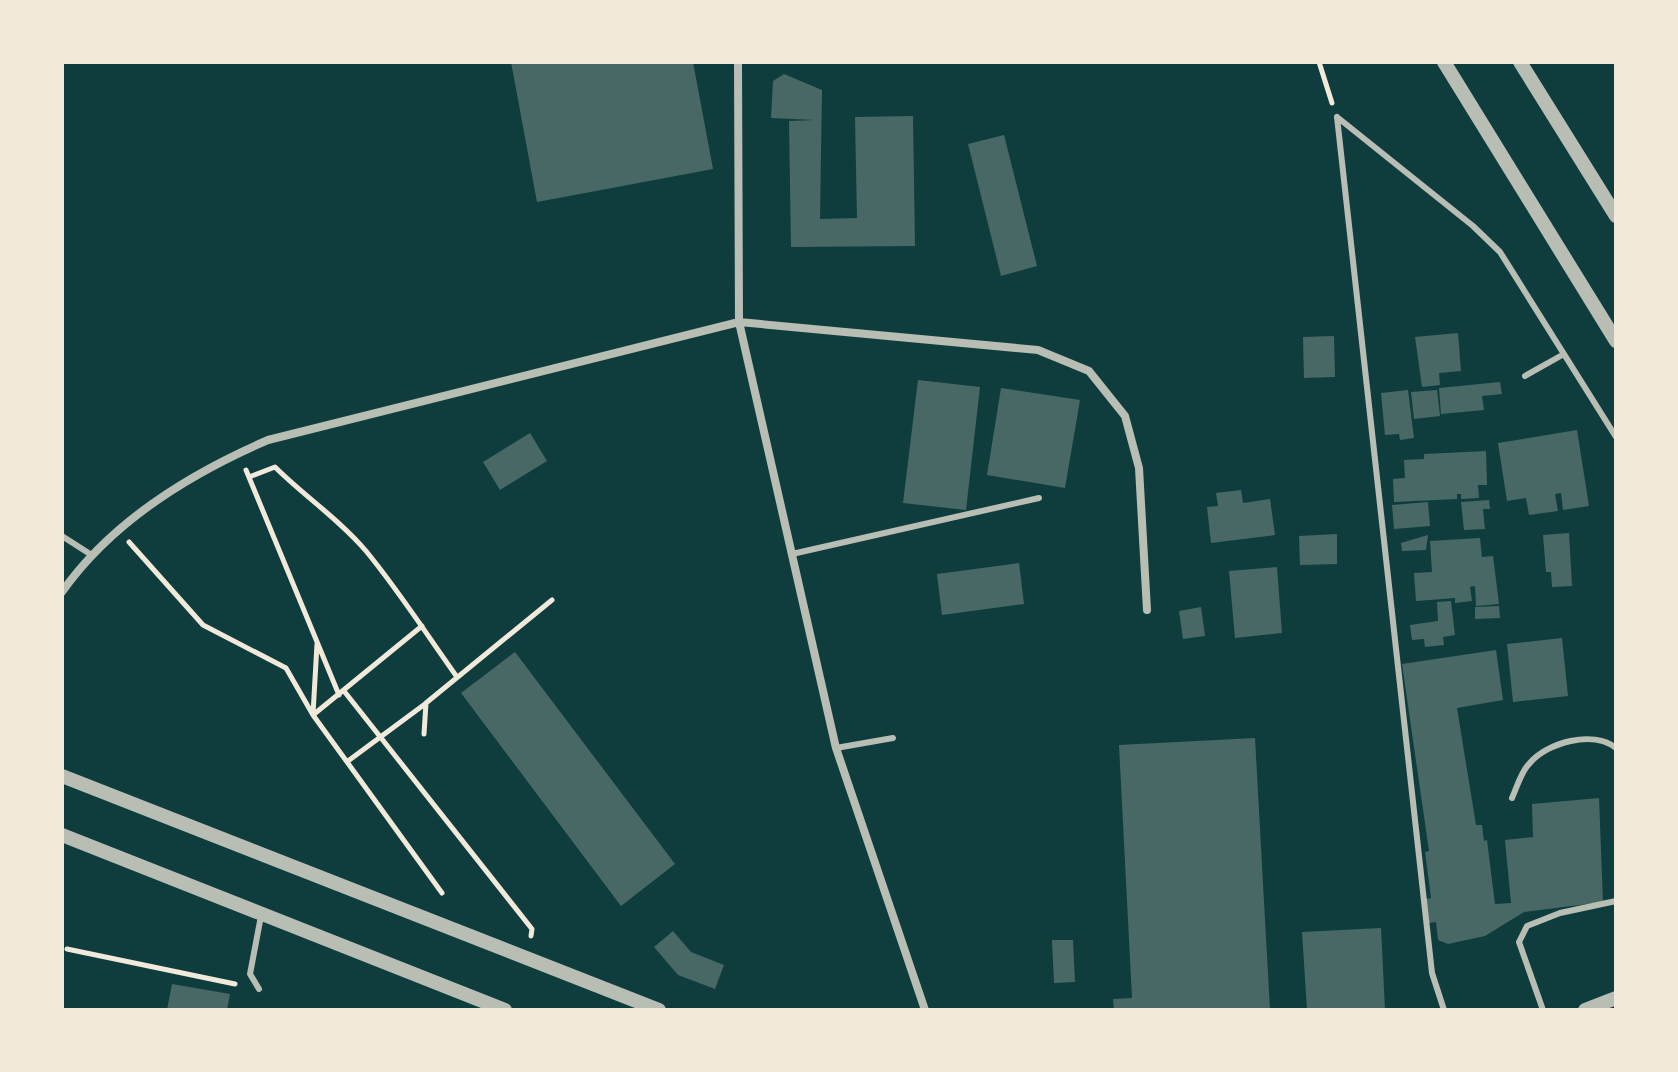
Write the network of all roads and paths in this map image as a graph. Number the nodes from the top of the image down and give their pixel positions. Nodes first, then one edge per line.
1 (738, 62) edge
2 (1319, 62) edge
3 (1444, 62) edge
4 (1520, 62) edge
5 (1337, 117) junction
6 (1616, 216) edge
7 (739, 322) junction
8 (1616, 341) edge
9 (1564, 354) junction
10 (1525, 376) dead end
11 (1616, 437) edge
12 (238, 453) junction
13 (249, 478) junction
14 (1039, 498) dead end
15 (119, 530) junction
16 (62, 536) edge
17 (90, 554) junction
18 (792, 554) junction
19 (62, 592) edge
20 (552, 600) dead end
21 (1147, 610) dead end
22 (422, 626) junction
23 (317, 642) junction
24 (457, 677) junction
25 (341, 693) junction
26 (426, 703) junction
27 (313, 715) junction
28 (424, 734) dead end
29 (380, 738) junction
30 (893, 738) dead end
31 (836, 748) junction
32 (1616, 748) edge
33 (348, 761) junction
34 (62, 776) edge
35 (1512, 798) dead end
36 (62, 835) edge
37 (442, 893) dead end
38 (1616, 901) edge
39 (262, 912) junction
40 (531, 936) dead end
41 (67, 949) dead end
42 (259, 989) joint
43 (1616, 998) edge
44 (505, 1010) edge
45 (659, 1010) edge
46 (925, 1010) edge
47 (1444, 1010) edge
48 (1543, 1010) edge
49 (1585, 1010) edge

1 - 7 street
2 - 5 path
3 - 8 street
4 - 6 street
5 - 9 lane
5 - 47 lane
7 - 12 street
7 - 18 street
7 - 21 street
9 - 10 lane
9 - 11 lane
12 - 13 path
12 - 15 street
13 - 22 path
13 - 23 path
14 - 18 lane
15 - 17 street
15 - 27 path
16 - 17 lane
17 - 19 street
18 - 31 street
20 - 24 path
22 - 24 path
22 - 25 path
23 - 25 path
23 - 27 path
24 - 26 path
25 - 27 path
25 - 29 path
26 - 28 path
26 - 29 path
27 - 33 path
29 - 33 path
29 - 40 path
30 - 31 lane
31 - 46 street
32 - 35 lane
33 - 37 path
34 - 45 street
36 - 39 street
38 - 48 lane
39 - 42 lane
39 - 44 street
41 - 42 path
43 - 49 street

